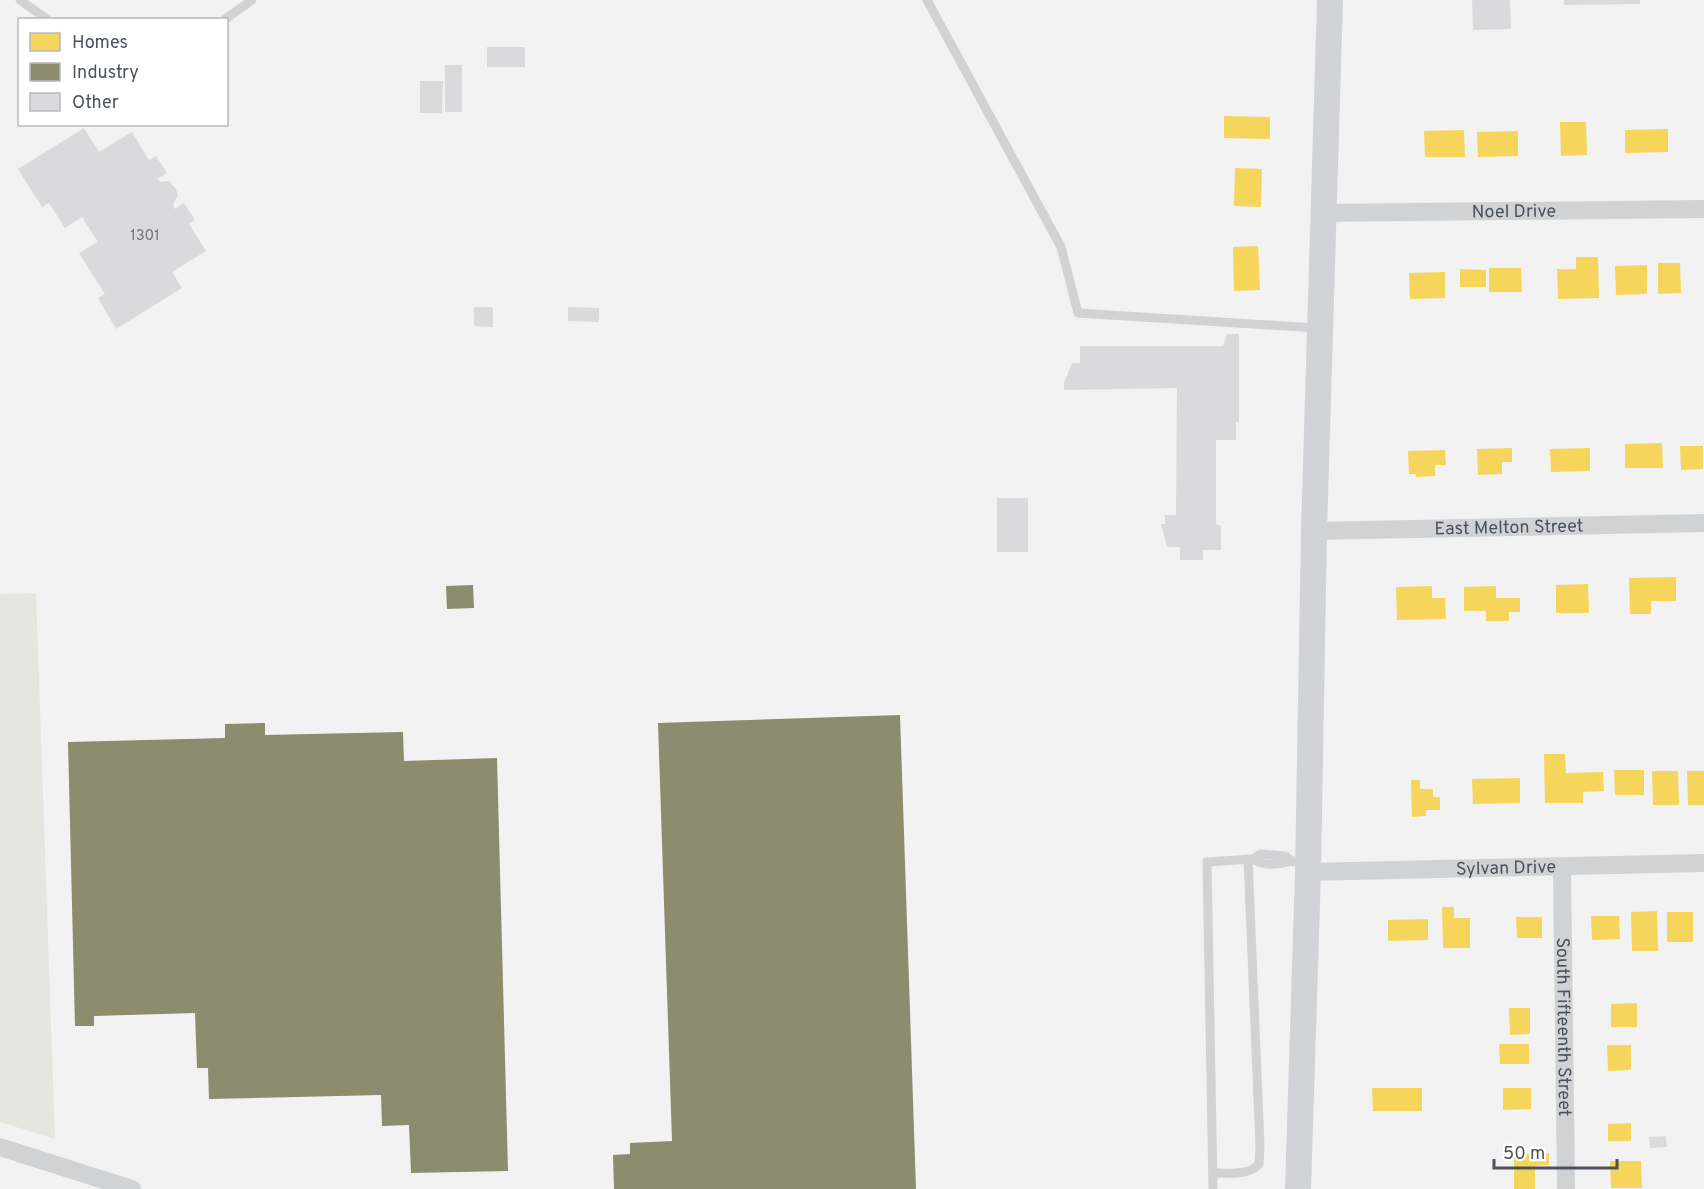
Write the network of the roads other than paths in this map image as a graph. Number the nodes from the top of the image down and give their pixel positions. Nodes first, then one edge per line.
1 (20, 0) edge
2 (252, 0) edge
3 (927, 0) edge
4 (1329, 0) edge
5 (45, 18) edge
6 (227, 18) edge
7 (1704, 208) edge
8 (1323, 213) junction
9 (1320, 329) junction
10 (1704, 523) edge
11 (1314, 531) junction
12 (1250, 859) junction
13 (1704, 863) edge
14 (1303, 865) junction
15 (1562, 867) junction
16 (0, 1147) edge
17 (1213, 1173) junction
18 (132, 1189) edge
19 (1214, 1189) edge
20 (1298, 1189) edge
21 (1566, 1189) edge

1 - 5 lane
2 - 6 lane
3 - 9 lane
4 - 8 street
7 - 8 street, Noel Drive
8 - 9 street
9 - 11 street
10 - 11 street, East Melton Street
11 - 14 street
12 - 14 lane
12 - 17 lane
12 - 17 lane
13 - 15 street, Sylvan Drive
14 - 15 street, Sylvan Drive
14 - 20 street
15 - 21 street, South Fifteenth Street
16 - 18 street
17 - 19 lane

